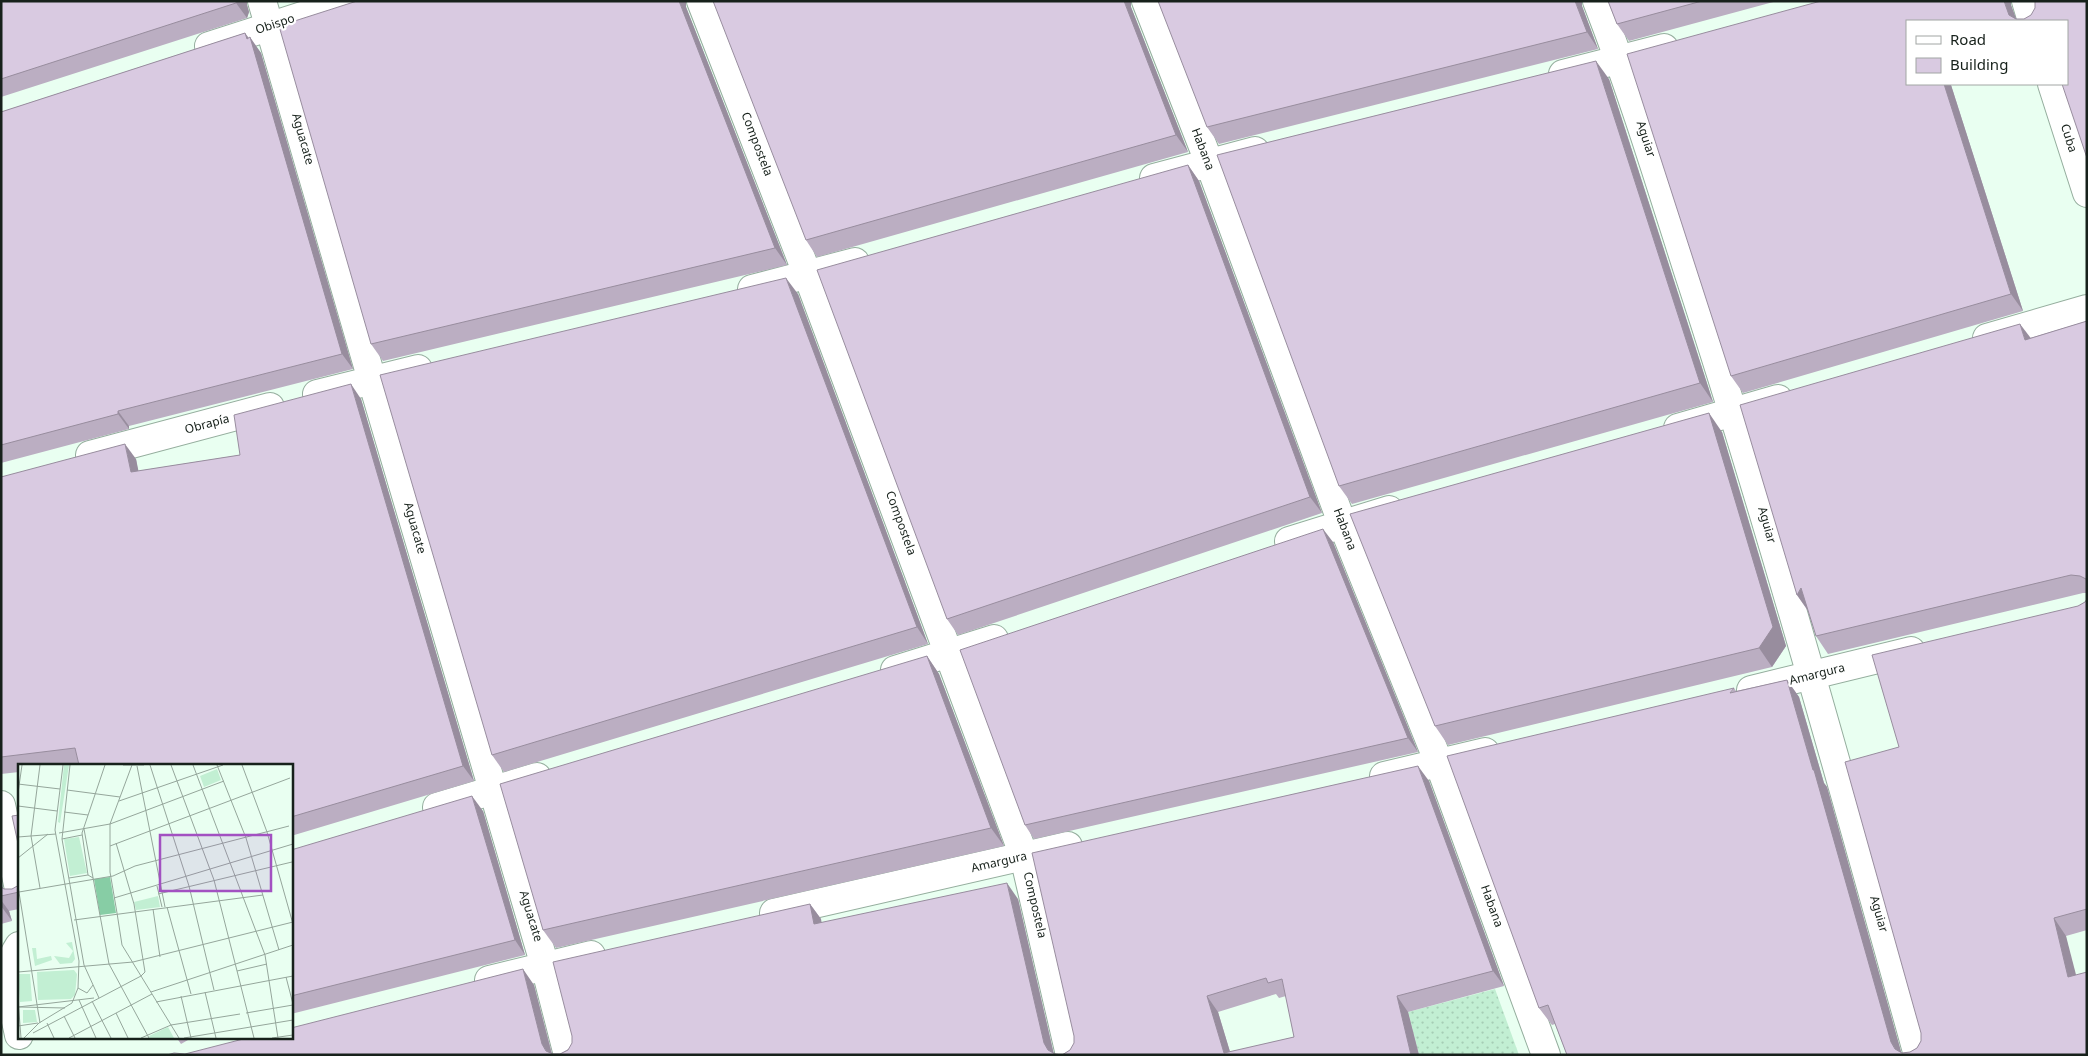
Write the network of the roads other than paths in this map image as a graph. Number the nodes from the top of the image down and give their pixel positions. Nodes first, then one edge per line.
1 (349, 1) edge
2 (701, 1) edge
3 (1146, 1) edge
4 (1598, 1) edge
5 (2026, 1) edge
6 (266, 13) edge
7 (2032, 20) edge
8 (1686, 42) edge
9 (187, 53) edge
10 (1620, 60) junction
11 (1543, 79) edge
12 (2052, 85) edge
13 (1276, 146) edge
14 (1208, 162) junction
15 (1132, 184) edge
16 (2087, 193) edge
17 (875, 257) edge
18 (808, 276) junction
19 (731, 294) edge
20 (2087, 308) edge
21 (1962, 345) edge
22 (440, 363) edge
23 (372, 380) junction
24 (1800, 393) edge
25 (1734, 412) junction
26 (1658, 434) edge
27 (68, 461) edge
28 (1409, 504) edge
29 (1342, 523) junction
30 (1268, 548) edge
31 (1015, 632) edge
32 (1935, 645) edge
33 (950, 654) junction
34 (874, 676) edge
35 (1811, 676) junction
36 (1725, 696) edge
37 (1506, 748) edge
38 (1439, 763) junction
39 (559, 770) edge
40 (1362, 781) edge
41 (493, 790) junction
42 (1, 805) edge
43 (410, 815) edge
44 (1091, 841) edge
45 (1024, 856) junction
46 (18, 884) edge
47 (746, 920) edge
48 (18, 935) edge
49 (1, 941) edge
50 (18, 948) edge
51 (612, 950) edge
52 (545, 966) junction
53 (461, 987) edge
54 (18, 1031) edge
55 (19, 1038) edge
56 (23, 1055) edge
57 (568, 1055) edge
58 (1070, 1055) edge
59 (1546, 1055) edge
60 (1918, 1055) edge

1 - 6 street, Obispo
2 - 18 street, Compostela
3 - 14 street, Habana
4 - 10 street, Aguiar
5 - 7 street
6 - 9 street, Obispo
6 - 23 street, Aguacate
8 - 10 street
10 - 11 street
10 - 25 street, Aguiar
12 - 16 street, Cuba
13 - 14 street
14 - 15 street
14 - 29 street, Habana
17 - 18 street
18 - 19 street
18 - 33 street, Compostela
20 - 21 street
22 - 23 street, Obrapía
23 - 27 street, Obrapía
23 - 41 street, Aguacate
24 - 25 street
25 - 26 street
25 - 35 street, Aguiar
28 - 29 street
29 - 30 street
29 - 38 street, Habana
31 - 33 street
32 - 35 street, Amargura
33 - 34 street
33 - 45 street, Compostela
35 - 36 street, Amargura
35 - 60 street, Aguiar
37 - 38 street
38 - 40 street
38 - 59 street, Habana
39 - 41 street
41 - 43 street
41 - 52 street, Aguacate
42 - 46 street
44 - 45 street, Amargura
45 - 47 street, Amargura
45 - 58 street, Compostela
48 - 49 street
50 - 54 street
51 - 52 street
52 - 53 street
52 - 57 street, Aguacate
55 - 56 street

